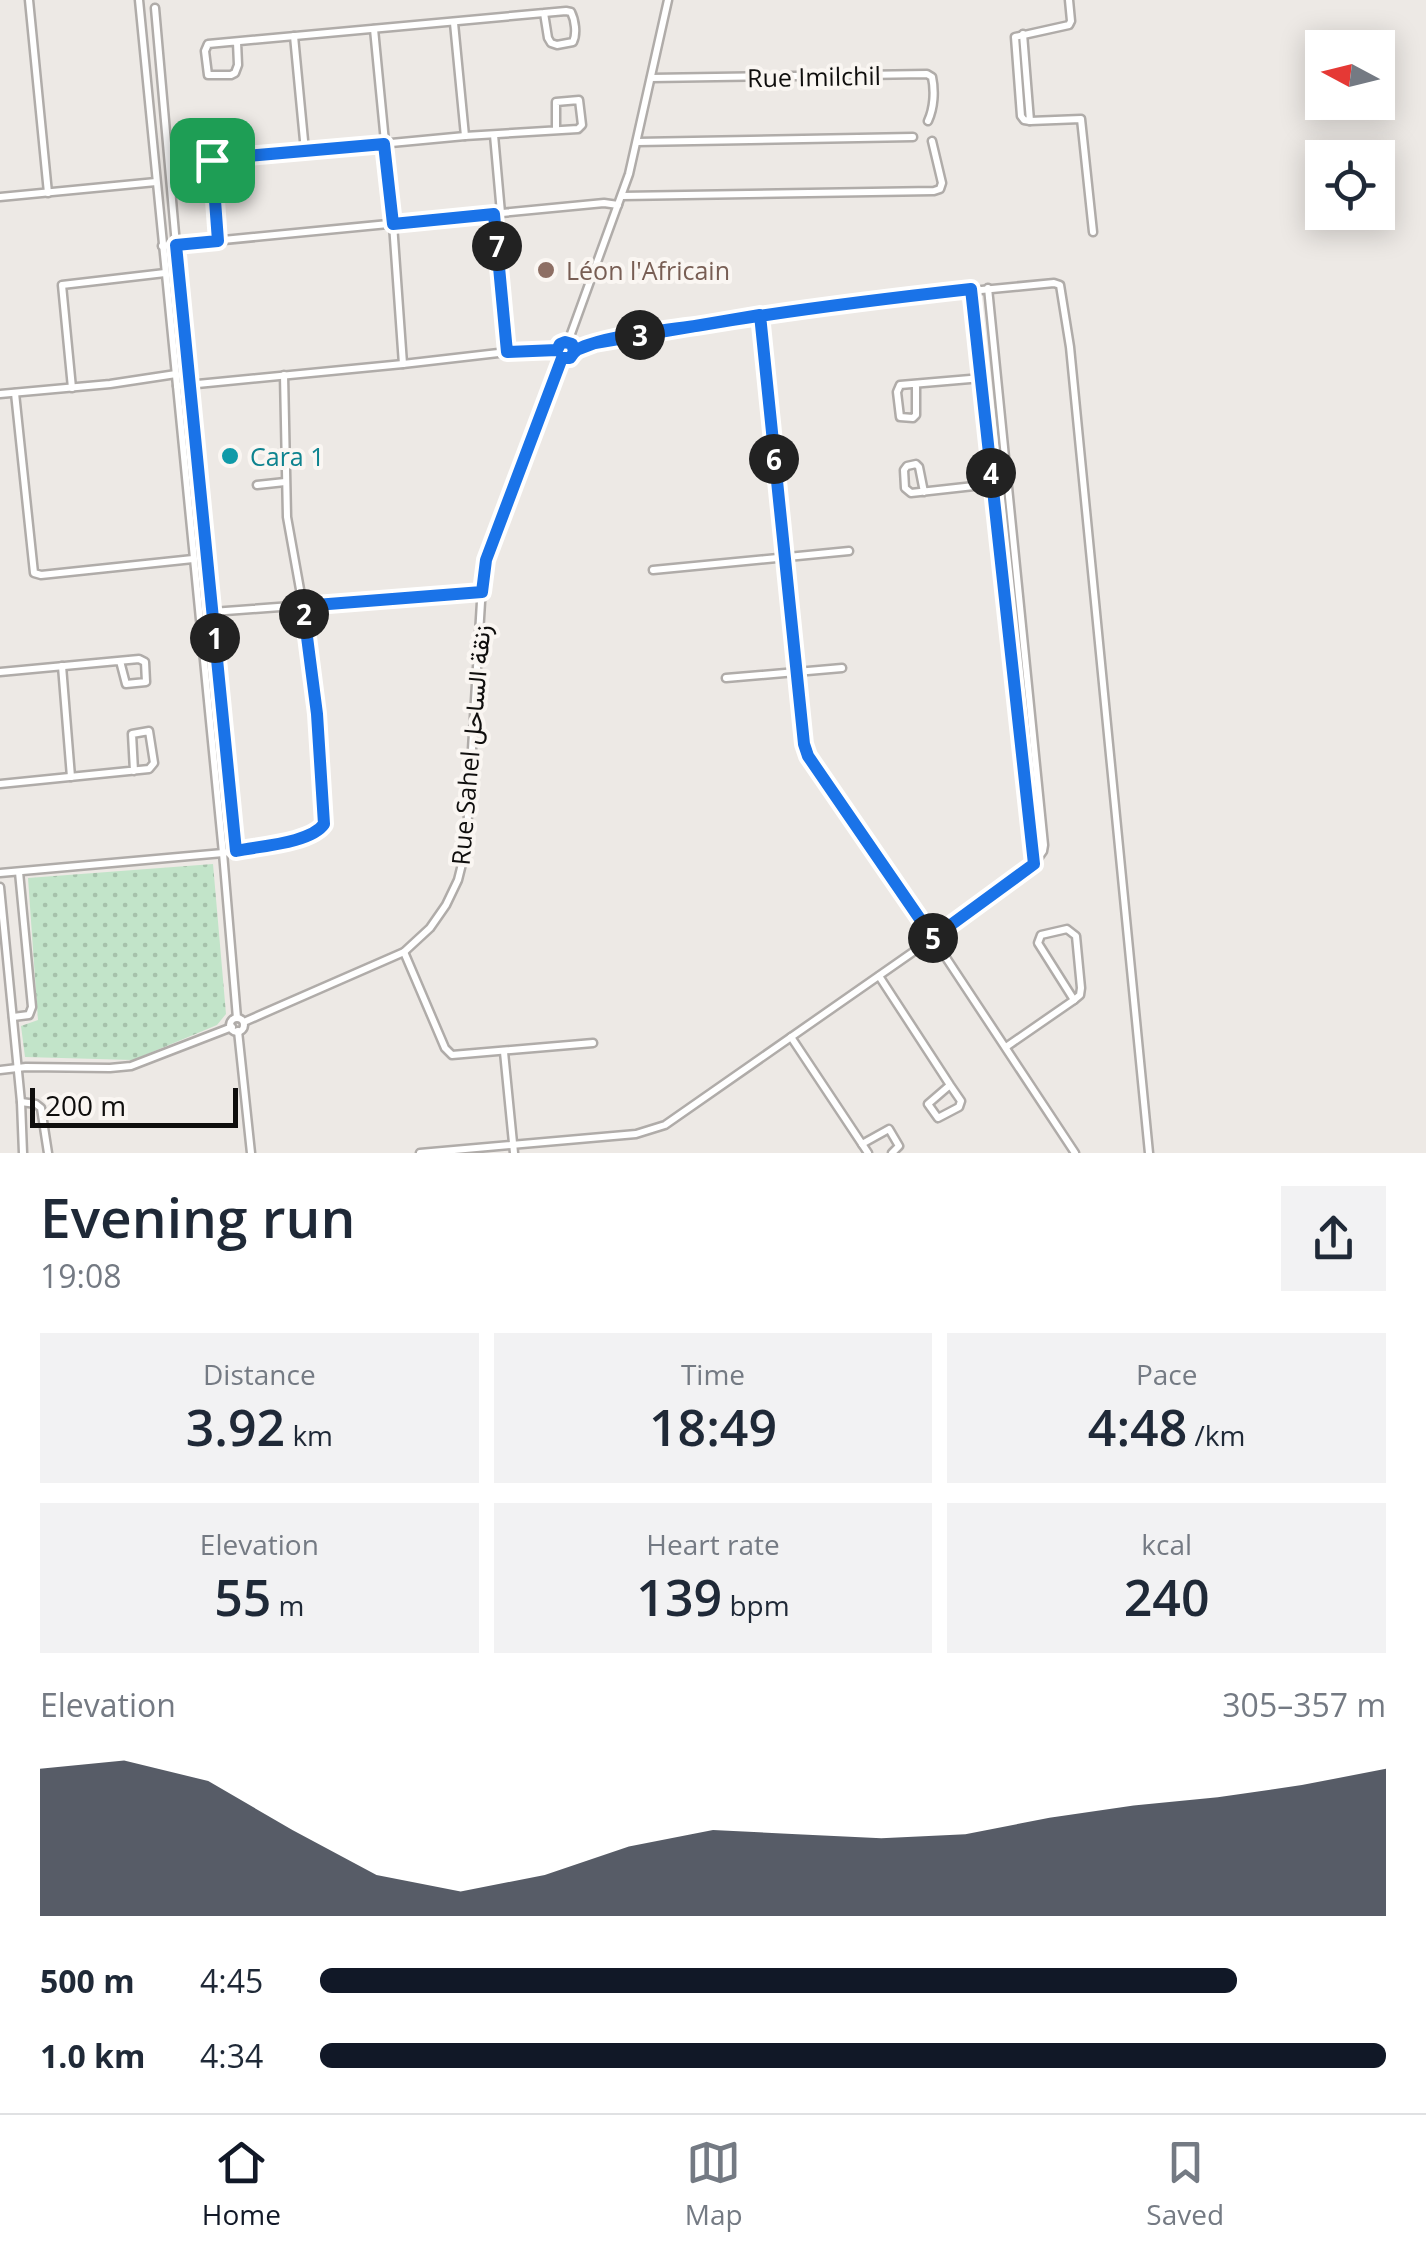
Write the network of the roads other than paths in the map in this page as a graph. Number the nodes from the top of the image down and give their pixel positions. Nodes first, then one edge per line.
1 (29, 0) edge
2 (139, 0) edge
3 (668, 0) edge
4 (1069, 0) edge
5 (156, 8) dead end
6 (544, 14) junction
7 (454, 22) junction
8 (374, 29) junction
9 (294, 36) junction
10 (236, 42) junction
11 (651, 78) junction
12 (928, 121) dead end
13 (556, 130) junction
14 (494, 134) junction
15 (465, 136) junction
16 (913, 137) dead end
17 (932, 141) dead end
18 (637, 142) junction
19 (384, 144) junction
20 (305, 151) junction
21 (247, 156) junction
22 (212, 160) junction
23 (156, 182) junction
24 (48, 193) junction
25 (622, 196) junction
26 (0, 198) edge
27 (618, 205) junction
28 (498, 213) junction
29 (393, 224) junction
30 (1093, 232) dead end
31 (218, 241) junction
32 (176, 245) junction
33 (162, 246) junction
34 (164, 273) junction
35 (988, 288) junction
36 (971, 289) junction
37 (760, 315) junction
38 (568, 342) junction
39 (574, 351) junction
40 (507, 352) junction
41 (559, 354) junction
42 (403, 364) junction
43 (176, 374) junction
44 (284, 374) junction
45 (982, 378) junction
46 (191, 384) junction
47 (916, 384) junction
48 (177, 386) junction
49 (72, 388) junction
50 (15, 393) junction
51 (0, 394) edge
52 (285, 482) junction
53 (992, 484) junction
54 (257, 485) dead end
55 (924, 492) junction
56 (996, 528) junction
57 (1011, 528) junction
58 (849, 551) dead end
59 (784, 557) junction
60 (193, 560) junction
61 (653, 570) dead end
62 (482, 592) junction
63 (303, 606) junction
64 (212, 612) junction
65 (120, 661) junction
66 (62, 666) junction
67 (842, 668) dead end
68 (0, 672) edge
69 (797, 672) junction
70 (726, 678) dead end
71 (134, 771) junction
72 (71, 777) junction
73 (0, 784) edge
74 (236, 851) junction
75 (223, 852) junction
76 (1034, 864) junction
77 (20, 872) junction
78 (0, 873) edge
79 (0, 887) edge
80 (933, 938) junction
81 (404, 952) junction
82 (879, 976) junction
83 (1074, 1000) junction
84 (14, 1017) junction
85 (240, 1020) junction
86 (235, 1029) junction
87 (791, 1037) junction
88 (593, 1043) dead end
89 (1006, 1047) junction
90 (504, 1052) junction
91 (18, 1067) junction
92 (0, 1070) edge
93 (950, 1085) junction
94 (21, 1102) junction
95 (862, 1144) junction
96 (513, 1149) edge
97 (23, 1153) edge
98 (48, 1153) edge
99 (251, 1153) edge
100 (420, 1153) edge
101 (868, 1153) edge
102 (892, 1153) edge
103 (1075, 1153) edge
104 (1149, 1153) edge

1 - 24 street
2 - 23 street
3 - 11 street
4 - 30 street
5 - 32 street
6 - 6 street
6 - 7 street
7 - 8 street
7 - 15 street
8 - 9 street
8 - 19 street
9 - 10 street
9 - 20 street
10 - 10 street
11 - 12 street, Rue Imilchil
11 - 18 street
13 - 13 street
13 - 14 street
14 - 15 street
14 - 28 street
15 - 19 street
16 - 18 street
17 - 25 street
18 - 25 street
19 - 20 street
19 - 29 street
20 - 21 street
21 - 22 street
21 - 22 street
22 - 31 street
23 - 24 street
23 - 33 street
24 - 26 street
25 - 27 street
27 - 28 street
27 - 38 street
28 - 29 street
28 - 40 street
29 - 31 street
29 - 42 street
31 - 32 street
32 - 33 street
32 - 46 street
33 - 34 street
34 - 43 street
34 - 49 street
35 - 36 street
35 - 57 street
35 - 104 street
36 - 37 street
36 - 45 street
37 - 39 street
37 - 59 street
38 - 39 street
38 - 41 street
39 - 41 street
40 - 41 street
40 - 42 street
41 - 62 street, Rue Sahel زنقة الساحل
42 - 44 street
43 - 48 street
43 - 49 street
44 - 46 street
44 - 52 street
45 - 47 street
45 - 53 street
46 - 48 street
46 - 64 street
47 - 47 street
48 - 60 street
49 - 50 street
50 - 51 street
50 - 60 street
52 - 54 street
52 - 63 street
53 - 55 street
53 - 56 street
55 - 55 street
56 - 57 street
56 - 76 street
57 - 76 street
58 - 59 street
59 - 61 street
59 - 69 street
60 - 75 street
62 - 63 street
62 - 81 street, Rue Sahel زنقة الساحل
63 - 64 street
63 - 74 street
64 - 74 street
65 - 65 street
65 - 66 street
66 - 68 street
66 - 72 street
67 - 69 street
69 - 70 street
69 - 80 street
71 - 71 street
71 - 72 street
72 - 73 street
74 - 75 street
75 - 77 street
75 - 85 street
76 - 80 street
77 - 78 street
77 - 84 street
79 - 84 street
80 - 82 street
80 - 89 street
81 - 85 street, Rue Sahel زنقة الساحل
81 - 90 street
82 - 87 street
82 - 93 street
83 - 83 street
83 - 89 street
84 - 91 street
85 - 86 street
86 - 91 street
86 - 99 street
87 - 95 street
87 - 96 street
88 - 90 street
89 - 103 street
90 - 96 street
91 - 92 street
91 - 94 street
93 - 93 street
94 - 97 street
94 - 98 street
95 - 101 street
95 - 102 street
96 - 100 street

